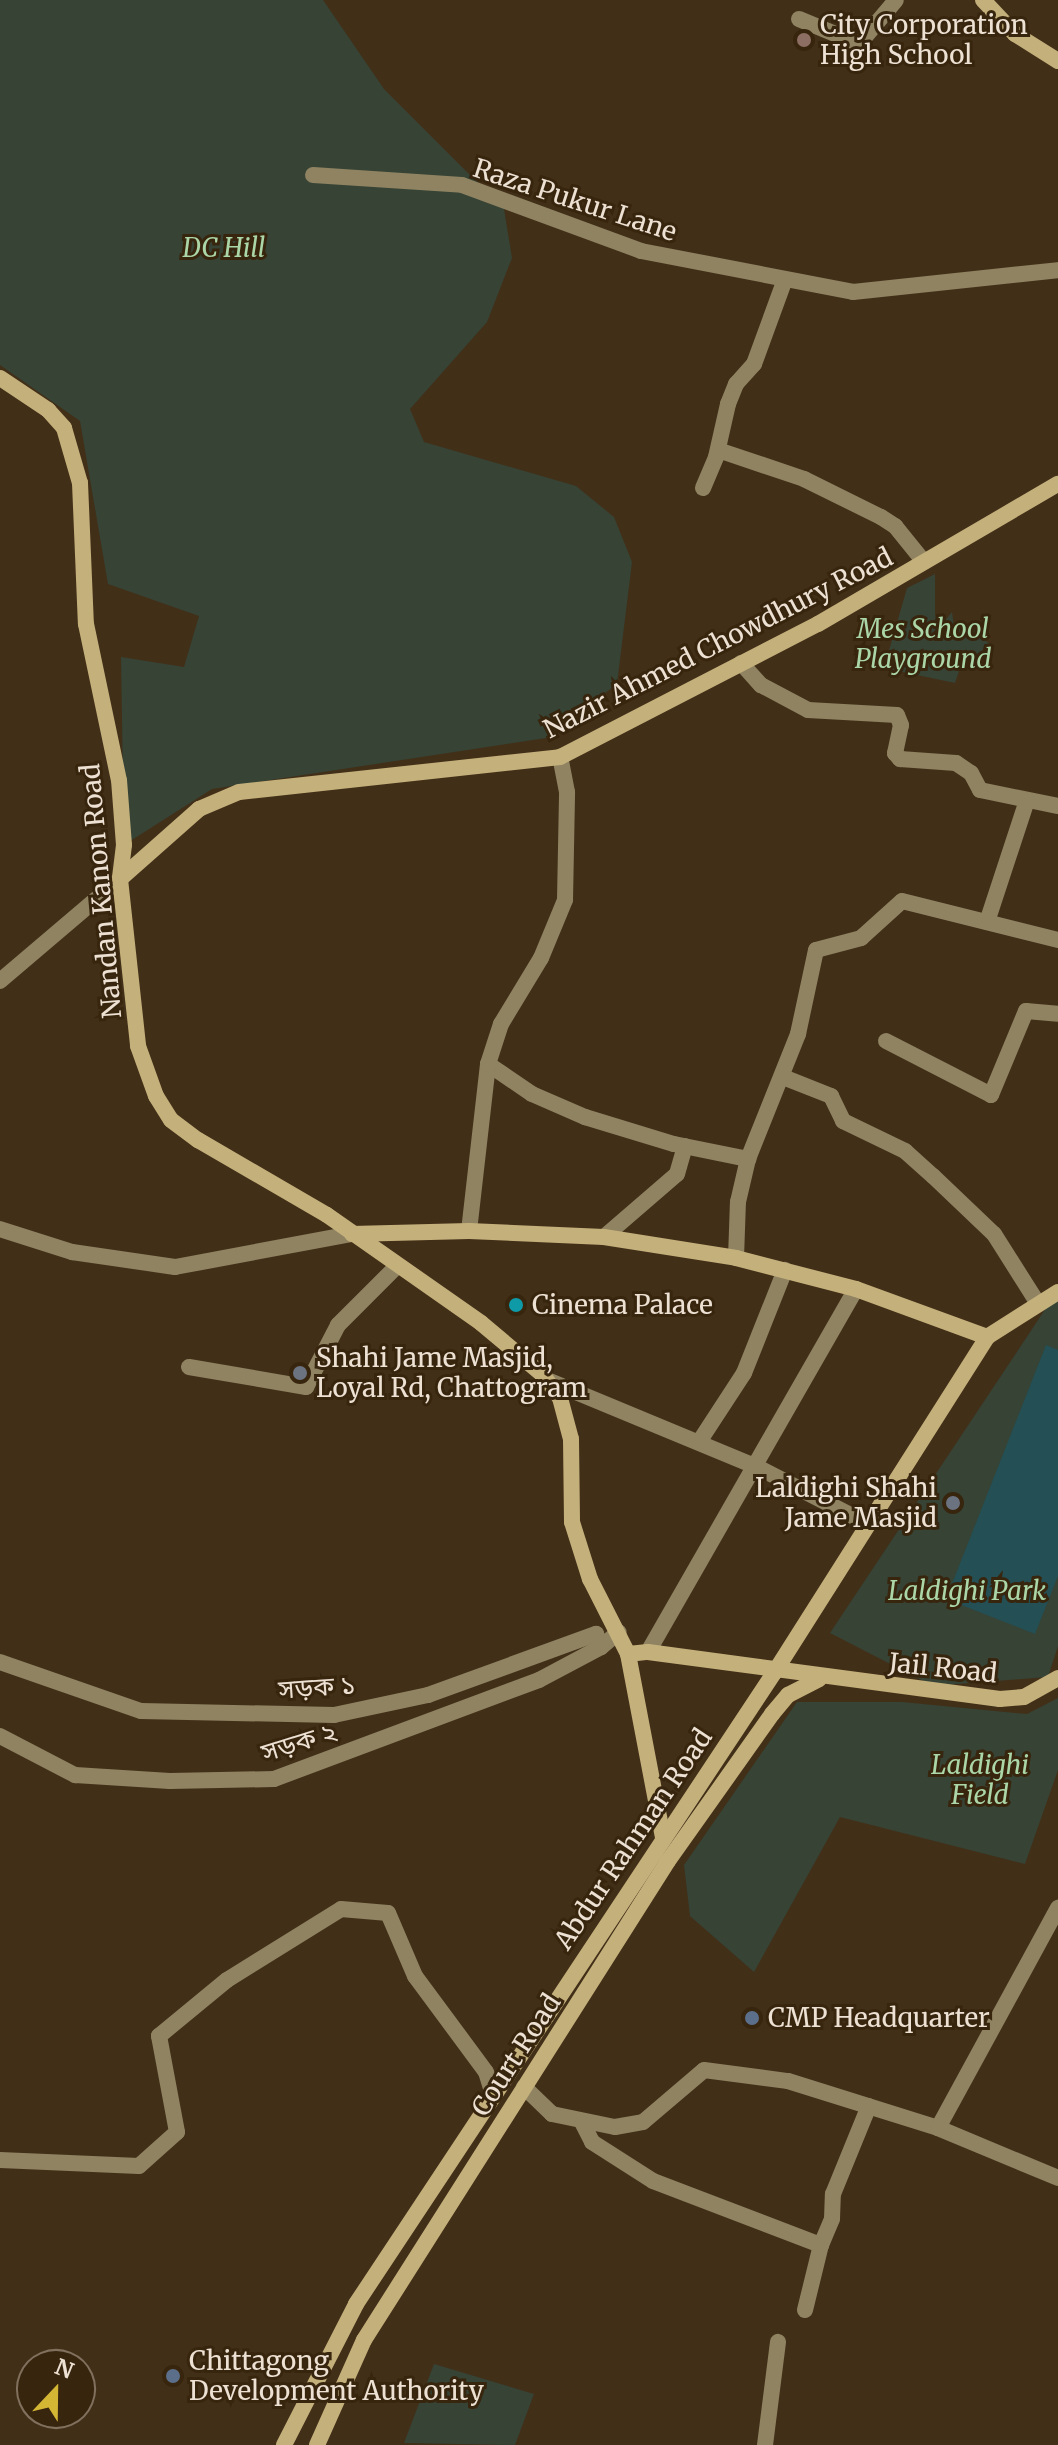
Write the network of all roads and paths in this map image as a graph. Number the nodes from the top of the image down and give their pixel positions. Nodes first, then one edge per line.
1 (896, 0) edge
2 (983, 0) edge
3 (799, 19) dead end
4 (1058, 61) edge
5 (313, 175) dead end
6 (1058, 270) edge
7 (784, 282) junction
8 (0, 378) edge
9 (718, 450) junction
10 (1058, 484) edge
11 (703, 488) dead end
12 (924, 562) junction
13 (741, 663) junction
14 (560, 757) junction
15 (1027, 800) junction
16 (1058, 806) edge
17 (120, 879) junction
18 (987, 922) junction
19 (1058, 940) edge
20 (0, 981) edge
21 (1058, 1014) edge
22 (886, 1041) dead end
23 (488, 1064) junction
24 (783, 1077) junction
25 (685, 1146) junction
26 (748, 1159) junction
27 (0, 1229) edge
28 (469, 1231) junction
29 (352, 1234) junction
30 (604, 1237) junction
31 (736, 1258) junction
32 (397, 1266) junction
33 (785, 1270) junction
34 (856, 1289) junction
35 (1058, 1292) edge
36 (1037, 1302) junction
37 (987, 1337) junction
38 (189, 1367) dead end
39 (547, 1380) junction
40 (699, 1442) junction
41 (755, 1466) junction
42 (866, 1523) junction
43 (619, 1632) junction
44 (601, 1647) junction
45 (648, 1652) junction
46 (628, 1654) junction
47 (0, 1662) edge
48 (774, 1673) junction
49 (1058, 1678) edge
50 (819, 1679) junction
51 (0, 1736) edge
52 (663, 1837) junction
53 (1058, 1908) edge
54 (524, 2087) junction
55 (493, 2095) junction
56 (869, 2106) junction
57 (583, 2124) junction
58 (938, 2128) junction
59 (0, 2160) edge
60 (1058, 2178) edge
61 (821, 2245) junction
62 (805, 2310) dead end
63 (778, 2342) dead end
64 (284, 2445) edge
65 (317, 2445) edge
66 (765, 2445) edge

1 - 3 street
2 - 4 main road
5 - 7 street, Raza Pukur Lane
6 - 7 street, Raza Pukur Lane
7 - 9 street
8 - 17 main road, Nandan Kanon Road
9 - 11 street
9 - 12 street
10 - 12 main road, Nazir Ahmed Chowdhury Road
12 - 13 main road, Nazir Ahmed Chowdhury Road
13 - 14 main road, Nazir Ahmed Chowdhury Road
13 - 15 street
14 - 17 main road, Nazir Ahmed Chowdhury Road
14 - 23 street
15 - 16 street
15 - 18 street
17 - 20 street
17 - 29 main road, Nandan Kanon Road
18 - 19 street
18 - 24 street
21 - 22 street
23 - 25 street
23 - 28 street
24 - 26 street
24 - 36 street
25 - 26 street
25 - 30 street
26 - 31 street
27 - 29 street
28 - 29 main road
28 - 30 main road
29 - 32 main road, Nandan Kanon Road
30 - 31 main road
31 - 33 main road
32 - 38 street
32 - 39 main road, Nandan Kanon Road
33 - 34 main road
33 - 40 street
34 - 37 main road
34 - 41 street
35 - 36 main road, Abdur Rahman Road
36 - 37 main road, Abdur Rahman Road
37 - 42 main road, Abdur Rahman Road
39 - 40 street
39 - 43 main road, Nandan Kanon Road
40 - 41 street
41 - 42 street
41 - 45 street
42 - 48 main road, Abdur Rahman Road
43 - 44 street
43 - 46 main road, Nandan Kanon Road
44 - 47 street, সড়ক ১
44 - 51 street, সড়ক ২
45 - 46 main road, Jail Road
45 - 48 main road, Jail Road
46 - 52 main road, Nandan Kanon Road
48 - 50 main road, Jail Road
48 - 52 main road, Abdur Rahman Road
49 - 50 main road, Jail Road
50 - 54 main road, Court Road
52 - 55 main road, Abdur Rahman Road
53 - 58 street
54 - 57 street
54 - 65 main road, Court Road
55 - 59 street
55 - 64 main road, Abdur Rahman Road
56 - 57 street
56 - 58 street
56 - 61 street
57 - 61 street
58 - 60 street
61 - 62 street
63 - 66 street

